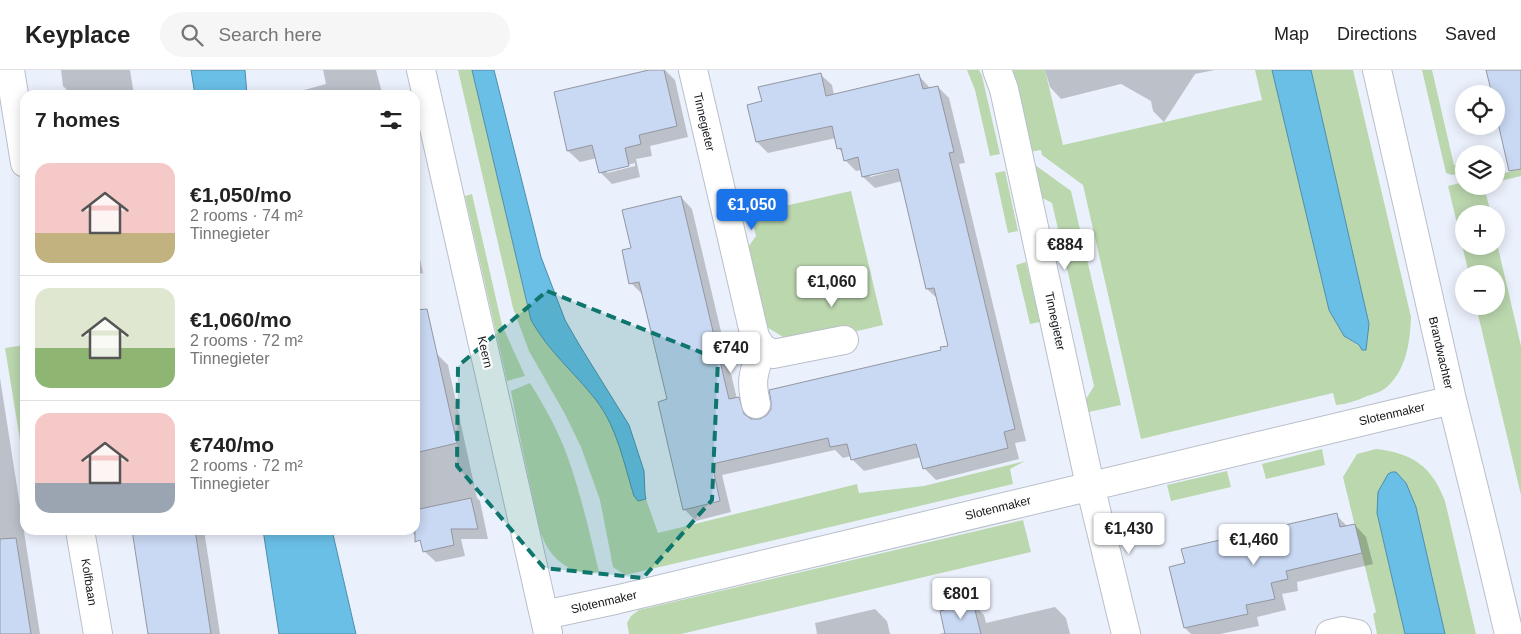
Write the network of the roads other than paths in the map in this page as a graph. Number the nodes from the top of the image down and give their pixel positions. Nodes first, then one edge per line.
1 (10, 70) edge
2 (421, 70) edge
3 (693, 70) edge
4 (997, 70) edge
5 (1377, 70) edge
6 (20, 132) edge
7 (844, 340) dead end
8 (762, 348) junction
9 (1452, 400) junction
10 (756, 404) dead end
11 (1090, 486) junction
12 (81, 535) edge
13 (546, 625) edge
14 (98, 634) edge
15 (1126, 634) edge
16 (1330, 634) edge
17 (1357, 634) edge
18 (1509, 634) edge

1 - 6 street
2 - 13 street, Keern
3 - 8 street, Tinnegieter
4 - 11 street, Tinnegieter
5 - 9 street, Brandwachter
7 - 8 street
8 - 10 street
9 - 11 street, Slotenmaker
9 - 18 street, Brandwachter
11 - 13 street, Slotenmaker
11 - 15 street, Tinnegieter
12 - 14 street, Kolfbaan
16 - 17 street

